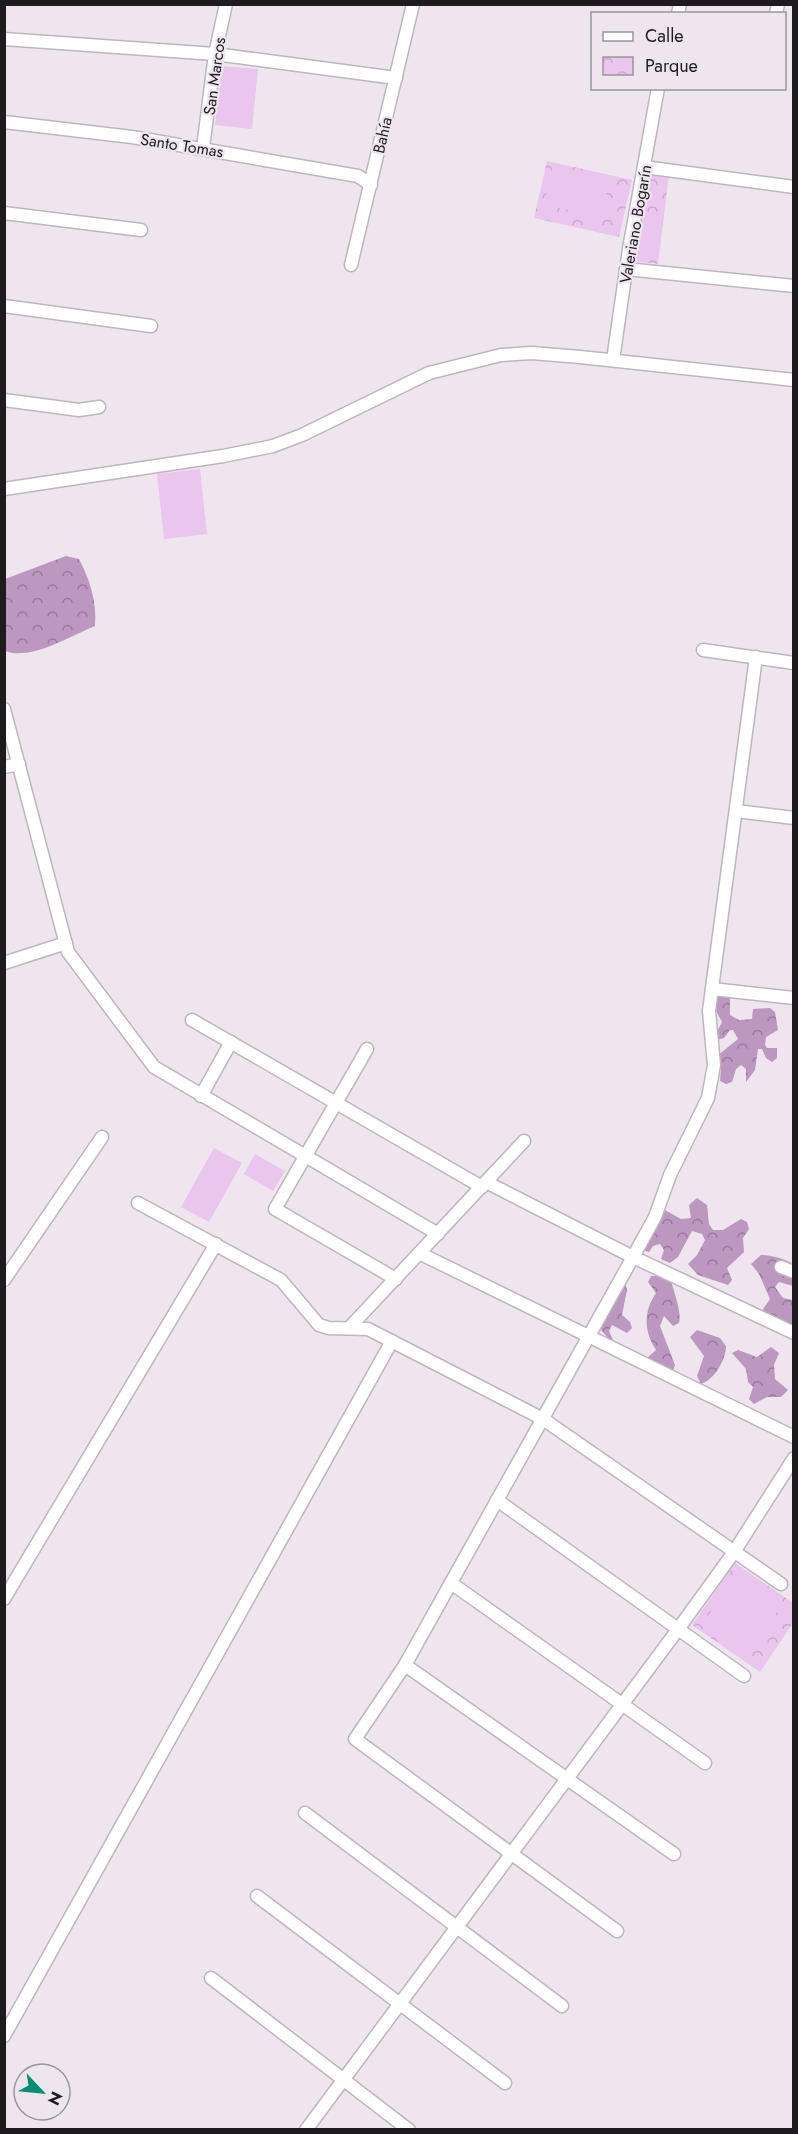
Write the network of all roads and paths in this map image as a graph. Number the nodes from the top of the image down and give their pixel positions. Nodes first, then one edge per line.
1 (226, 4) edge
2 (413, 4) edge
3 (4, 39) edge
4 (215, 54) junction
5 (396, 78) junction
6 (658, 90) edge
7 (4, 122) edge
8 (203, 148) junction
9 (375, 164) junction
10 (644, 166) junction
11 (358, 176) junction
12 (371, 185) junction
13 (794, 187) edge
14 (4, 213) edge
15 (141, 230) dead end
16 (351, 265) dead end
17 (626, 269) junction
18 (794, 286) edge
19 (4, 306) edge
20 (151, 326) dead end
21 (613, 360) junction
22 (794, 380) edge
23 (4, 400) edge
24 (99, 407) dead end
25 (4, 489) edge
26 (703, 650) dead end
27 (756, 657) junction
28 (794, 663) edge
29 (4, 709) edge
30 (19, 764) junction
31 (4, 767) edge
32 (736, 811) junction
33 (794, 818) edge
34 (66, 943) junction
35 (4, 963) edge
36 (712, 989) junction
37 (794, 998) edge
38 (192, 1020) dead end
39 (231, 1042) junction
40 (367, 1049) dead end
41 (201, 1096) junction
42 (336, 1103) junction
43 (102, 1137) dead end
44 (524, 1141) dead end
45 (305, 1157) junction
46 (484, 1184) junction
47 (138, 1203) dead end
48 (438, 1234) junction
49 (216, 1244) junction
50 (419, 1253) junction
51 (633, 1257) junction
52 (781, 1268) dead end
53 (794, 1272) edge
54 (396, 1278) junction
55 (4, 1280) edge
56 (349, 1329) junction
57 (794, 1333) edge
58 (588, 1337) junction
59 (392, 1341) junction
60 (543, 1419) junction
61 (794, 1437) edge
62 (794, 1458) edge
63 (497, 1500) junction
64 (734, 1552) junction
65 (451, 1583) junction
66 (781, 1584) dead end
67 (4, 1599) edge
68 (679, 1628) junction
69 (405, 1665) junction
70 (744, 1676) dead end
71 (622, 1704) junction
72 (705, 1763) dead end
73 (567, 1779) junction
74 (305, 1813) dead end
75 (511, 1853) junction
76 (674, 1854) dead end
77 (257, 1896) dead end
78 (457, 1927) junction
79 (617, 1931) dead end
80 (211, 1978) dead end
81 (399, 2004) junction
82 (562, 2006) dead end
83 (4, 2036) edge
84 (344, 2079) junction
85 (505, 2084) dead end
86 (306, 2130) edge
87 (409, 2130) edge

1 - 4 street, San Marcos
2 - 5 street, Bahía
3 - 4 street
4 - 5 street
4 - 8 street, San Marcos
5 - 9 street, Bahía
6 - 10 street, Valeriano Bogarín
7 - 8 street, Santo Tomas
8 - 11 street, Santo Tomas
9 - 11 street
9 - 12 street, Bahía
10 - 13 street
10 - 17 street, Valeriano Bogarín
11 - 12 street, Santo Tomas
12 - 16 street, Bahía
14 - 15 street
17 - 18 street
17 - 21 street, Valeriano Bogarín
19 - 20 street
21 - 22 street
21 - 25 street
23 - 24 street
26 - 27 street
27 - 28 street
27 - 32 street
29 - 30 street
30 - 31 street
30 - 34 street
32 - 33 street
32 - 36 street
34 - 35 street
34 - 41 street
36 - 37 street
36 - 51 street
38 - 39 street
39 - 41 street
39 - 42 street
40 - 42 street
41 - 45 street
42 - 45 street
42 - 46 street
43 - 55 street
44 - 46 street
45 - 48 street
45 - 54 street
46 - 48 street
46 - 51 street
47 - 49 street
48 - 50 street
49 - 56 street
49 - 67 street
50 - 54 street
50 - 58 street
51 - 57 street
51 - 58 street
52 - 53 street
54 - 56 street
56 - 59 street
58 - 60 street
58 - 61 street
59 - 60 street
59 - 83 street
60 - 63 street
60 - 64 street
62 - 64 street
63 - 65 street
63 - 68 street
64 - 66 street
64 - 68 street
65 - 69 street
65 - 71 street
68 - 70 street
68 - 71 street
69 - 73 street
69 - 75 street
71 - 72 street
71 - 73 street
73 - 75 street
73 - 76 street
74 - 78 street
75 - 78 street
75 - 79 street
77 - 81 street
78 - 81 street
78 - 82 street
80 - 84 street
81 - 84 street
81 - 85 street
84 - 86 street
84 - 87 street

